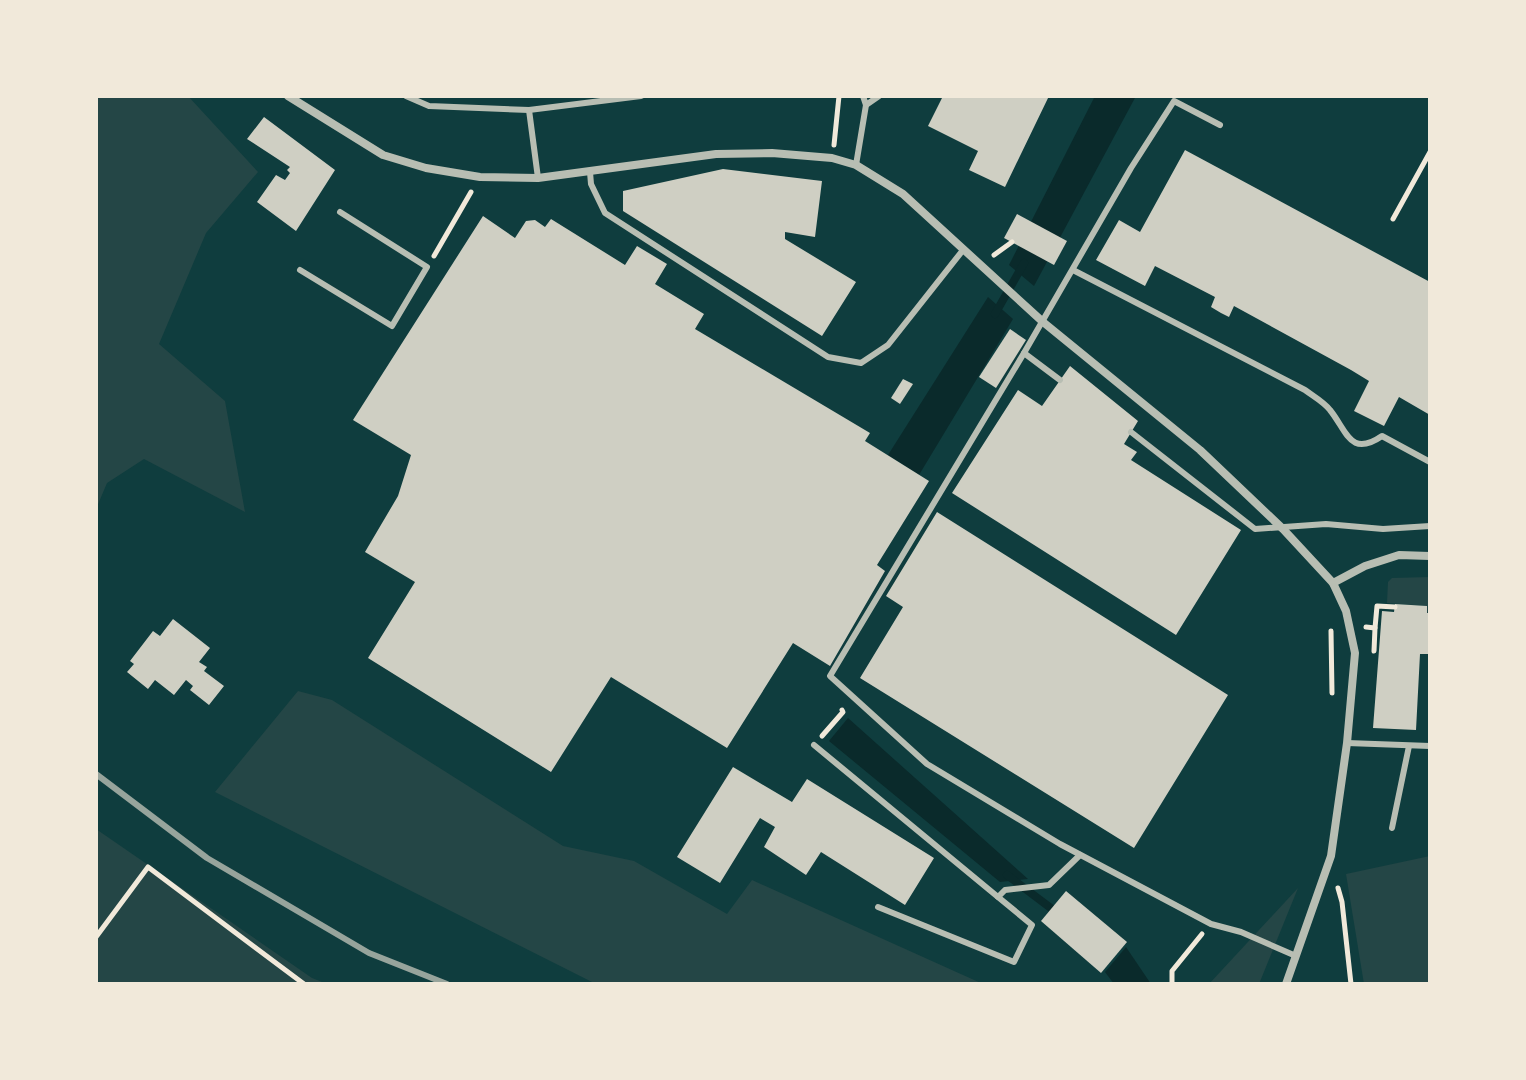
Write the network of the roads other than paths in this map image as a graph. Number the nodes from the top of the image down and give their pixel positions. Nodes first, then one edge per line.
1 (288, 96) edge
2 (406, 96) edge
3 (641, 96) edge
4 (863, 96) edge
5 (879, 96) edge
6 (866, 105) junction
7 (529, 110) junction
8 (1220, 125) dead end
9 (856, 165) junction
10 (590, 172) junction
11 (538, 178) junction
12 (340, 212) dead end
13 (963, 250) junction
14 (300, 270) dead end
15 (1073, 270) junction
16 (1043, 322) junction
17 (1024, 353) junction
18 (1060, 380) dead end
19 (1131, 432) dead end
20 (1430, 462) edge
21 (1323, 512) dead end
22 (1326, 524) junction
23 (1430, 526) edge
24 (1283, 529) junction
25 (1430, 556) edge
26 (1333, 583) junction
27 (1347, 743) junction
28 (814, 745) road end
29 (1409, 746) junction
30 (1430, 746) edge
31 (1392, 828) dead end
32 (1080, 855) junction
33 (998, 897) junction
34 (878, 907) dead end
35 (1296, 956) junction
36 (1286, 984) edge

1 - 11 street
2 - 7 lane
3 - 7 lane
4 - 6 lane
5 - 6 lane
6 - 9 lane
7 - 11 lane
8 - 15 lane
9 - 10 street
9 - 13 street
10 - 11 street
10 - 13 lane
12 - 14 lane
13 - 16 street
15 - 16 lane
15 - 20 lane
16 - 17 lane
16 - 24 street
17 - 18 lane
17 - 32 lane
19 - 24 lane
21 - 22 lane
22 - 23 lane
22 - 24 lane
24 - 26 street
25 - 26 street
26 - 27 street
27 - 29 lane
27 - 35 street
28 - 33 lane
29 - 30 lane
29 - 31 lane
32 - 33 lane
32 - 35 lane
33 - 34 lane
35 - 36 street

